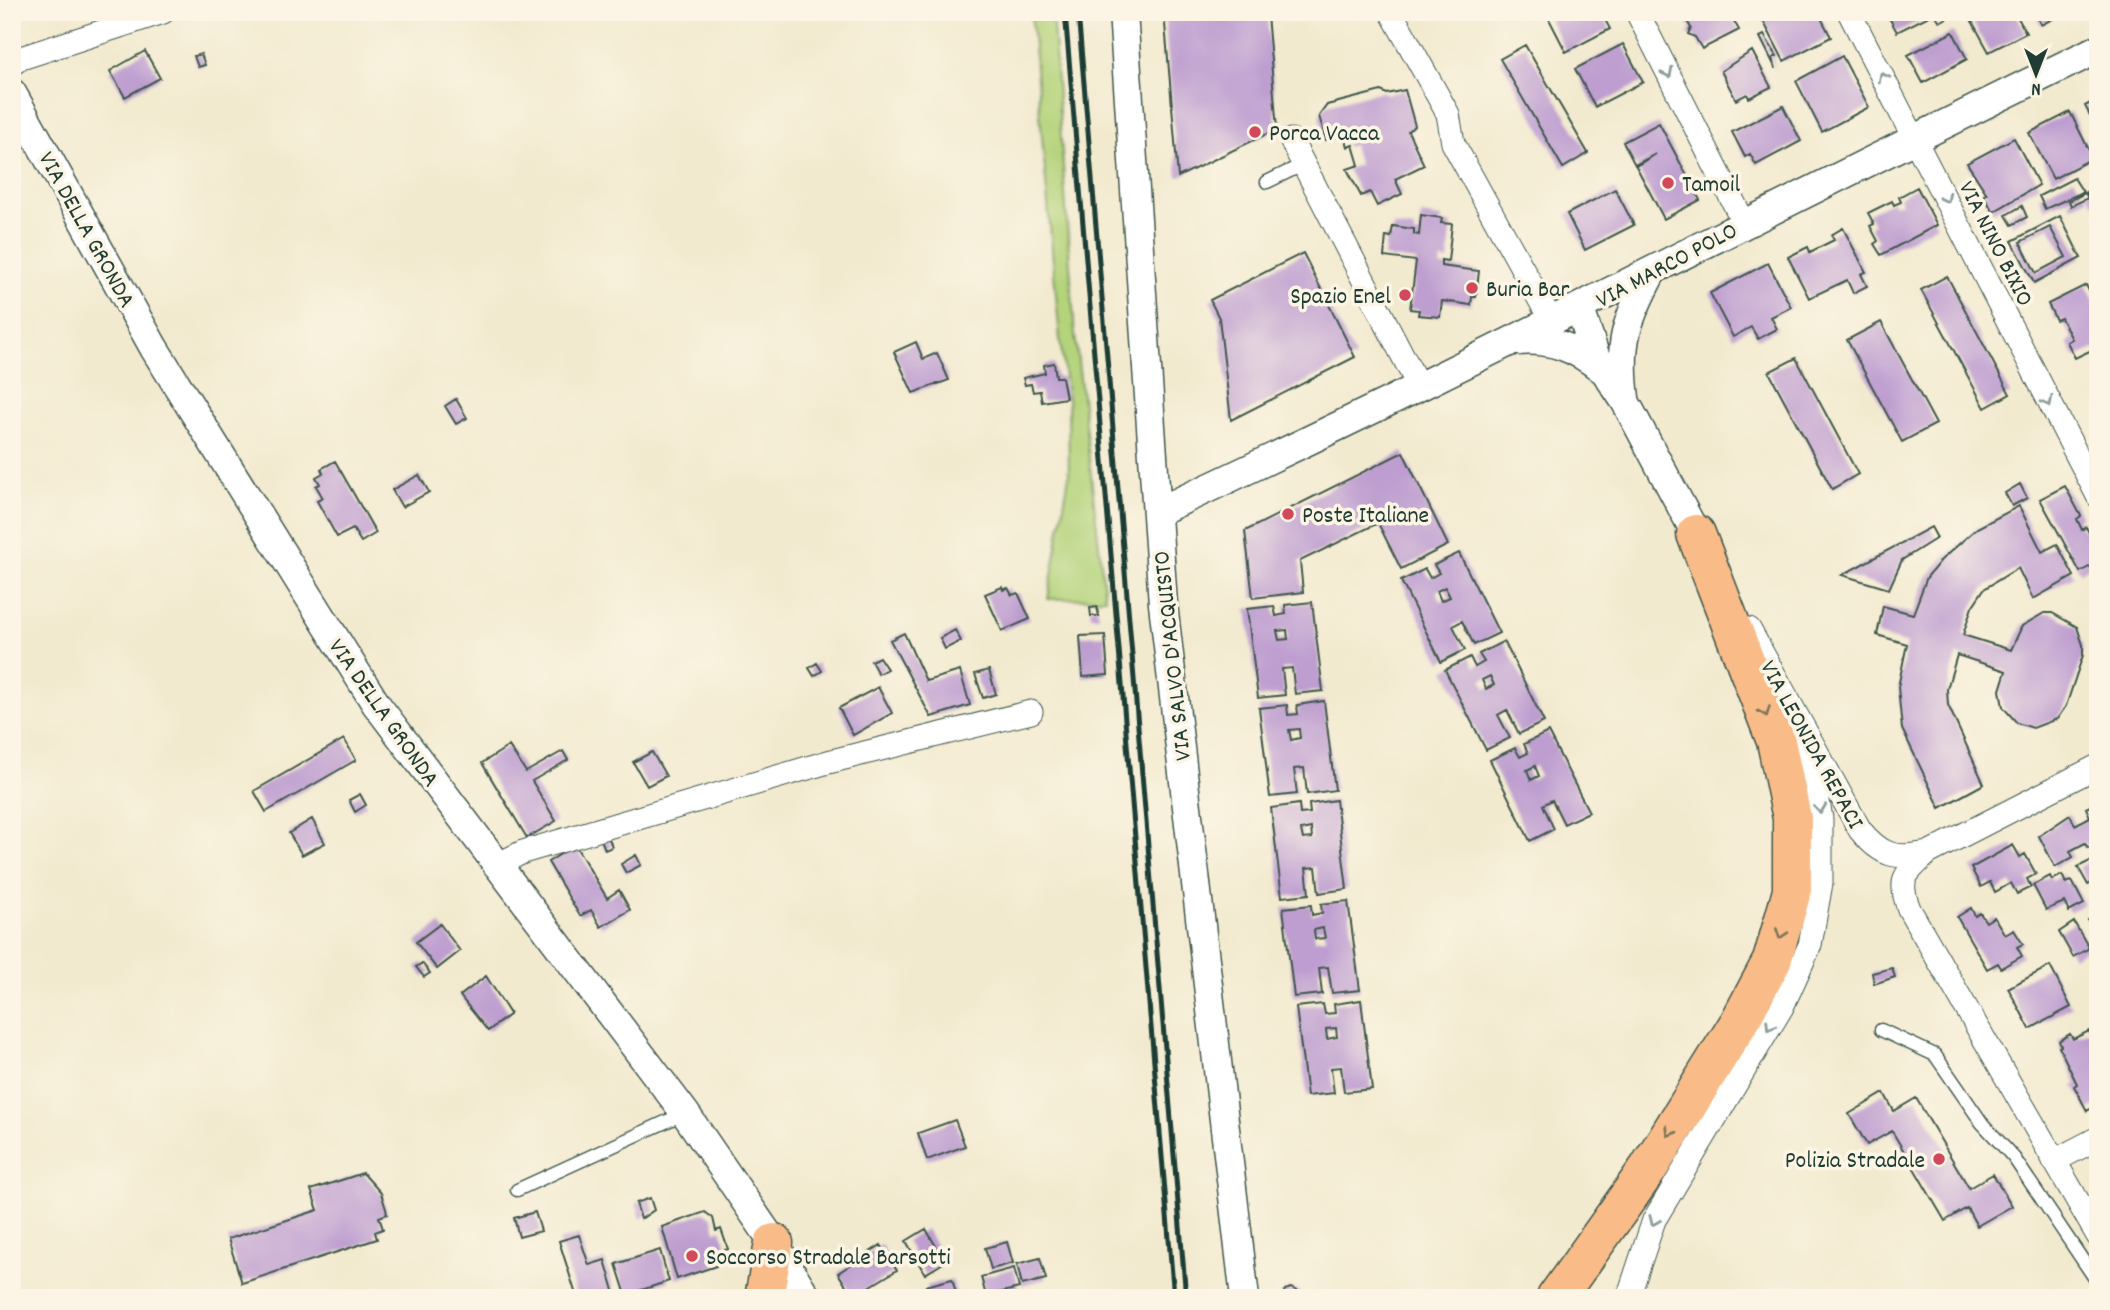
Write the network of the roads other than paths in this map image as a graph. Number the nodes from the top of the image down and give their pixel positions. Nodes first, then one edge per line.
1 (163, 12) edge
2 (1123, 12) edge
3 (1391, 12) edge
4 (1637, 12) edge
5 (1850, 12) edge
6 (2098, 49) edge
7 (12, 64) edge
8 (12, 93) edge
9 (1915, 137) junction
10 (1291, 140) dead end
11 (1304, 164) junction
12 (1268, 182) dead end
13 (1744, 223) junction
14 (1652, 272) junction
15 (1590, 303) junction
16 (1552, 323) junction
17 (1511, 342) junction
18 (1612, 361) junction
19 (1419, 387) junction
20 (2098, 496) edge
21 (1157, 512) junction
22 (1696, 534) junction
23 (1031, 712) dead end
24 (1797, 719) junction
25 (2098, 766) edge
26 (1928, 853) junction
27 (495, 866) junction
28 (1881, 1030) dead end
29 (685, 1113) junction
30 (2098, 1138) edge
31 (2054, 1161) junction
32 (517, 1190) dead end
33 (2098, 1236) edge
34 (774, 1242) junction
35 (2098, 1283) edge
36 (764, 1298) edge
37 (807, 1298) edge
38 (1245, 1298) edge
39 (1556, 1298) edge
40 (1628, 1298) edge

1 - 7 street
2 - 21 street, VIA SALVO D'ACQUISTO
3 - 16 street
4 -> 13 street
9 -> 5 street, VIA NINO BIXIO
6 - 9 street, VIA MARCO POLO
8 - 27 street, VIA DELLA GRONDA
9 - 13 street, VIA MARCO POLO
9 -> 20 street, VIA NINO BIXIO
10 - 11 street
11 - 12 lane
11 - 19 street
13 - 14 street, VIA MARCO POLO
14 - 15 street, VIA MARCO POLO
14 - 18 street
15 - 16 street, VIA MARCO POLO
15 - 18 street
16 - 17 street, VIA MARCO POLO
17 - 18 street
17 - 19 street, VIA MARCO POLO
18 - 22 street, VIA LEONIDA REPACI
19 - 21 street, VIA MARCO POLO
21 - 38 street, VIA SALVO D'ACQUISTO
22 - 24 street, VIA LEONIDA REPACI
22 -> 39 highway
23 - 27 street
24 - 26 street, VIA LEONIDA REPACI
24 -> 40 street
25 - 26 street
26 - 31 street
27 - 29 street, VIA DELLA GRONDA
28 - 35 lane
29 - 32 lane
29 - 34 street, VIA DELLA GRONDA
30 - 31 street
31 - 33 street
34 - 36 highway
34 - 37 street, VIA DELLA GRONDA

